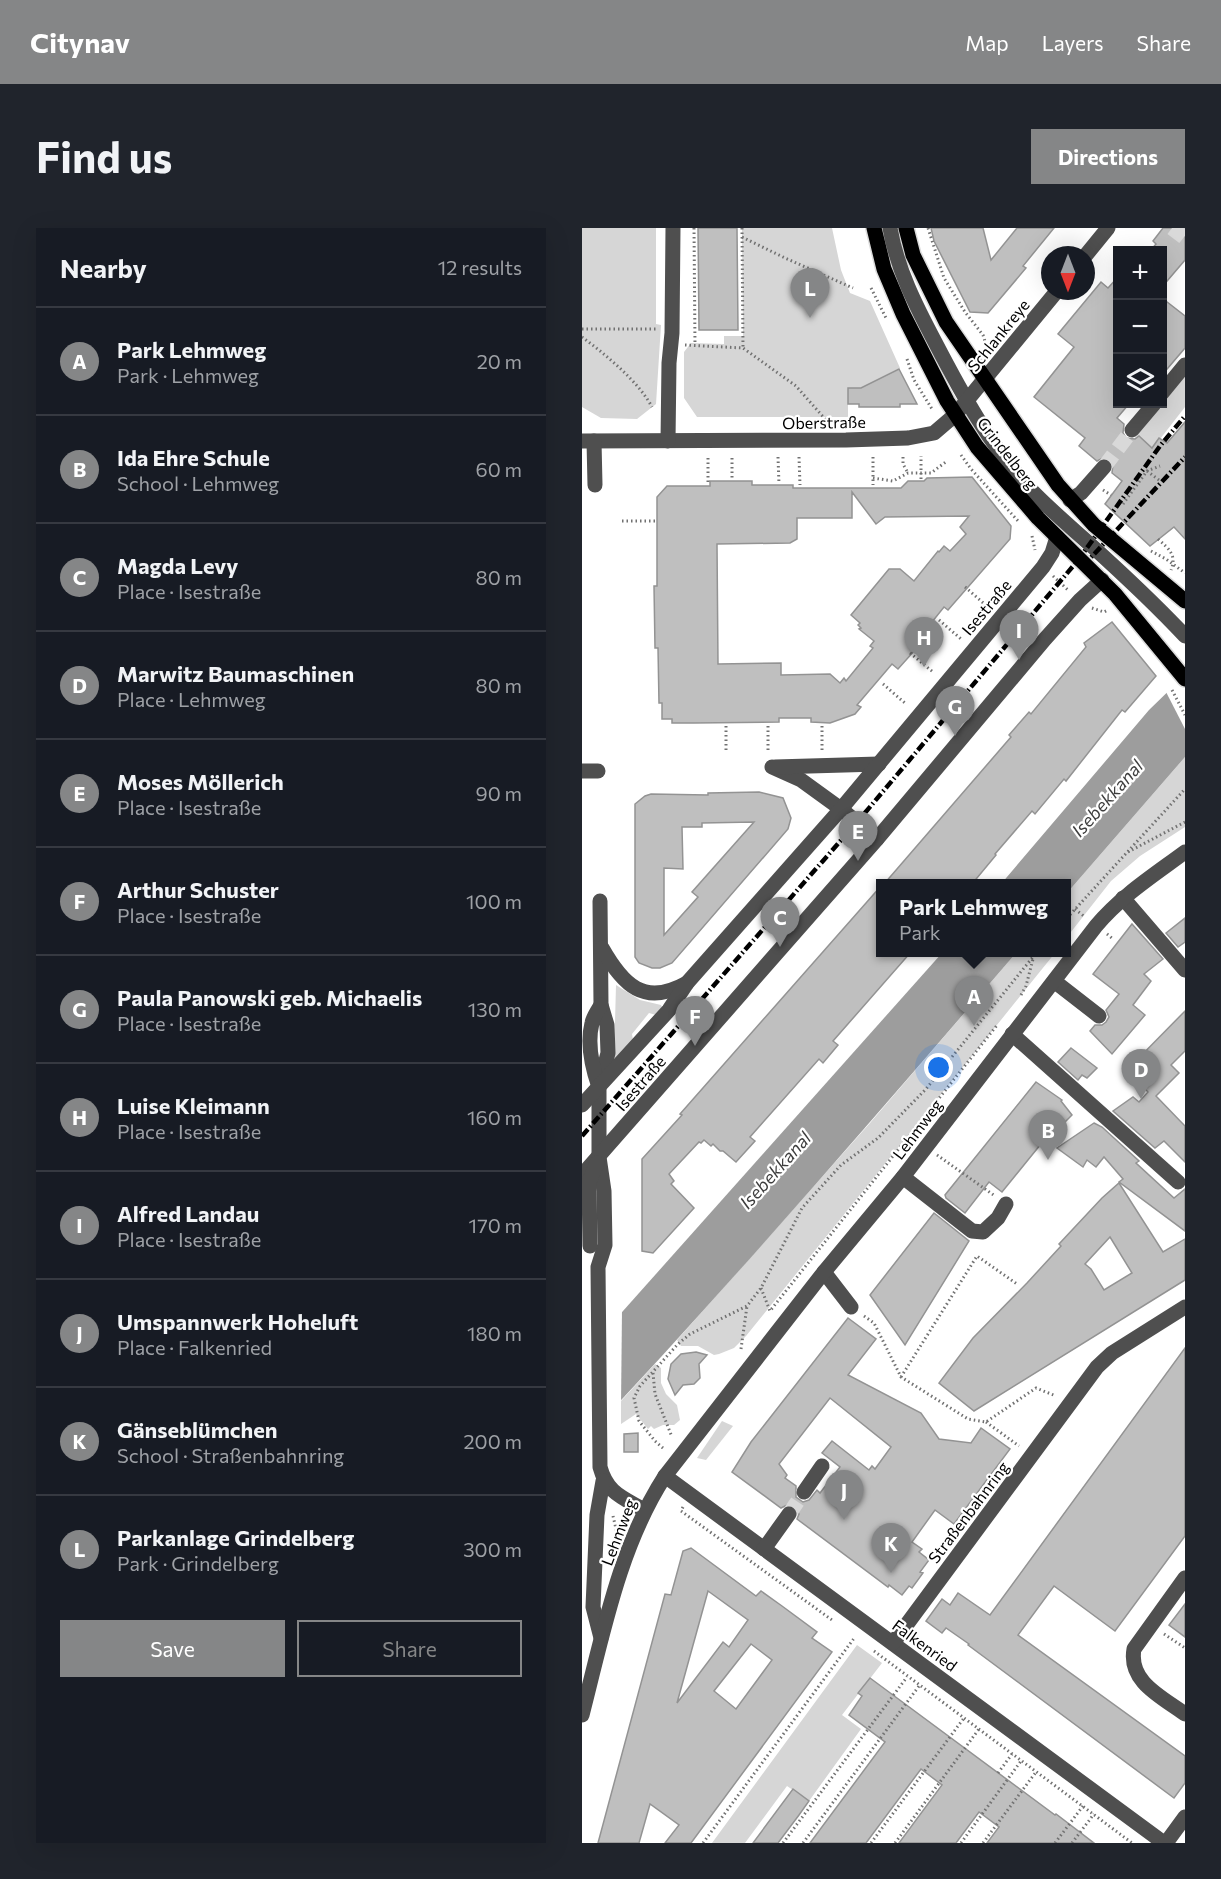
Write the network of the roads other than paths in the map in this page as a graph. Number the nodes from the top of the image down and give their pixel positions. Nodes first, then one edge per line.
1 (673, 228) edge
2 (874, 228) edge
3 (890, 228) edge
4 (906, 228) edge
5 (1108, 228) edge
6 (1093, 246) edge
7 (1050, 300) edge
8 (1185, 365) edge
9 (985, 379) junction
10 (1167, 387) edge
11 (967, 401) junction
12 (1151, 408) edge
13 (955, 414) junction
14 (1132, 430) tunnel mouth
15 (588, 441) edge
16 (668, 441) junction
17 (1104, 467) tunnel mouth
18 (595, 485) dead end
19 (1070, 500) junction
20 (1058, 537) junction
21 (1102, 580) junction
22 (1185, 601) edge
23 (1185, 636) edge
24 (1185, 679) edge
25 (879, 765) junction
26 (582, 771) edge
27 (598, 771) dead end
28 (841, 809) junction
29 (877, 840) junction
30 (1185, 852) edge
31 (1185, 863) edge
32 (1156, 874) junction
33 (1123, 898) junction
34 (600, 901) dead end
35 (600, 946) junction
36 (1185, 970) edge
37 (1054, 981) junction
38 (687, 983) junction
39 (1099, 1016) dead end
40 (1012, 1034) junction
41 (599, 1087) junction
42 (582, 1105) edge
43 (599, 1156) junction
44 (582, 1175) edge
45 (903, 1177) junction
46 (1178, 1182) dead end
47 (1006, 1204) road end
48 (582, 1232) edge
49 (590, 1245) junction
50 (598, 1267) junction
51 (825, 1272) junction
52 (851, 1307) dead end
53 (1185, 1307) edge
54 (822, 1466) dead end
55 (664, 1476) junction
56 (603, 1481) junction
57 (804, 1492) tunnel mouth
58 (644, 1510) junction
59 (789, 1514) tunnel mouth
60 (764, 1550) junction
61 (1185, 1578) edge
62 (601, 1639) junction
63 (893, 1643) junction
64 (1185, 1714) edge
65 (582, 1715) edge
66 (1185, 1816) edge
67 (1165, 1843) edge

1 - 16 street
2 - 13 main road, Grindelberg
3 - 11 street
4 - 9 main road, Grindelberg
5 - 6 street
7 - 9 street, Schlankreye
8 - 10 street
9 - 11 street, Schlankreye
9 - 19 main road, Grindelberg
11 - 13 street, Oberstraße
11 - 23 street
12 - 14 street
13 - 16 street, Oberstraße
13 - 20 main road, Grindelberg
15 - 16 street, Oberstraße
15 - 18 street
17 - 19 street
19 - 22 main road, Grindelberg
20 - 21 main road, Grindelberg
20 - 25 street, Isestraße
21 - 24 main road, Grindelberg
21 - 29 street, Isestraße
25 - 28 street, Isestraße
25 - 28 street
26 - 27 street
28 - 29 street
28 - 38 street, Isestraße
29 - 43 street, Isestraße
30 - 32 street, Lehmweg
31 - 32 street, Lehmweg
32 - 33 street, Lehmweg
33 - 36 street
33 - 37 street, Lehmweg
34 - 35 street
35 - 38 street
35 - 41 street
37 - 39 street
37 - 40 street, Lehmweg
38 - 41 street, Isestraße
40 - 45 street, Lehmweg
40 - 46 street
41 - 42 street, Isestraße
41 - 43 street
43 - 44 street, Isestraße
43 - 49 street
43 - 50 street
45 - 47 street
45 - 51 street, Lehmweg
48 - 49 street
49 - 50 street
50 - 56 street
51 - 52 street
51 - 55 street, Lehmweg
53 - 63 street, Straßenbahnring
54 - 57 street
55 - 58 street, Lehmweg
55 - 60 street, Falkenried
56 - 58 street
56 - 62 street
58 - 62 street, Lehmweg
59 - 60 street
60 - 63 street, Falkenried
61 - 64 street
62 - 65 street, Lehmweg
63 - 67 street, Falkenried
66 - 67 street

